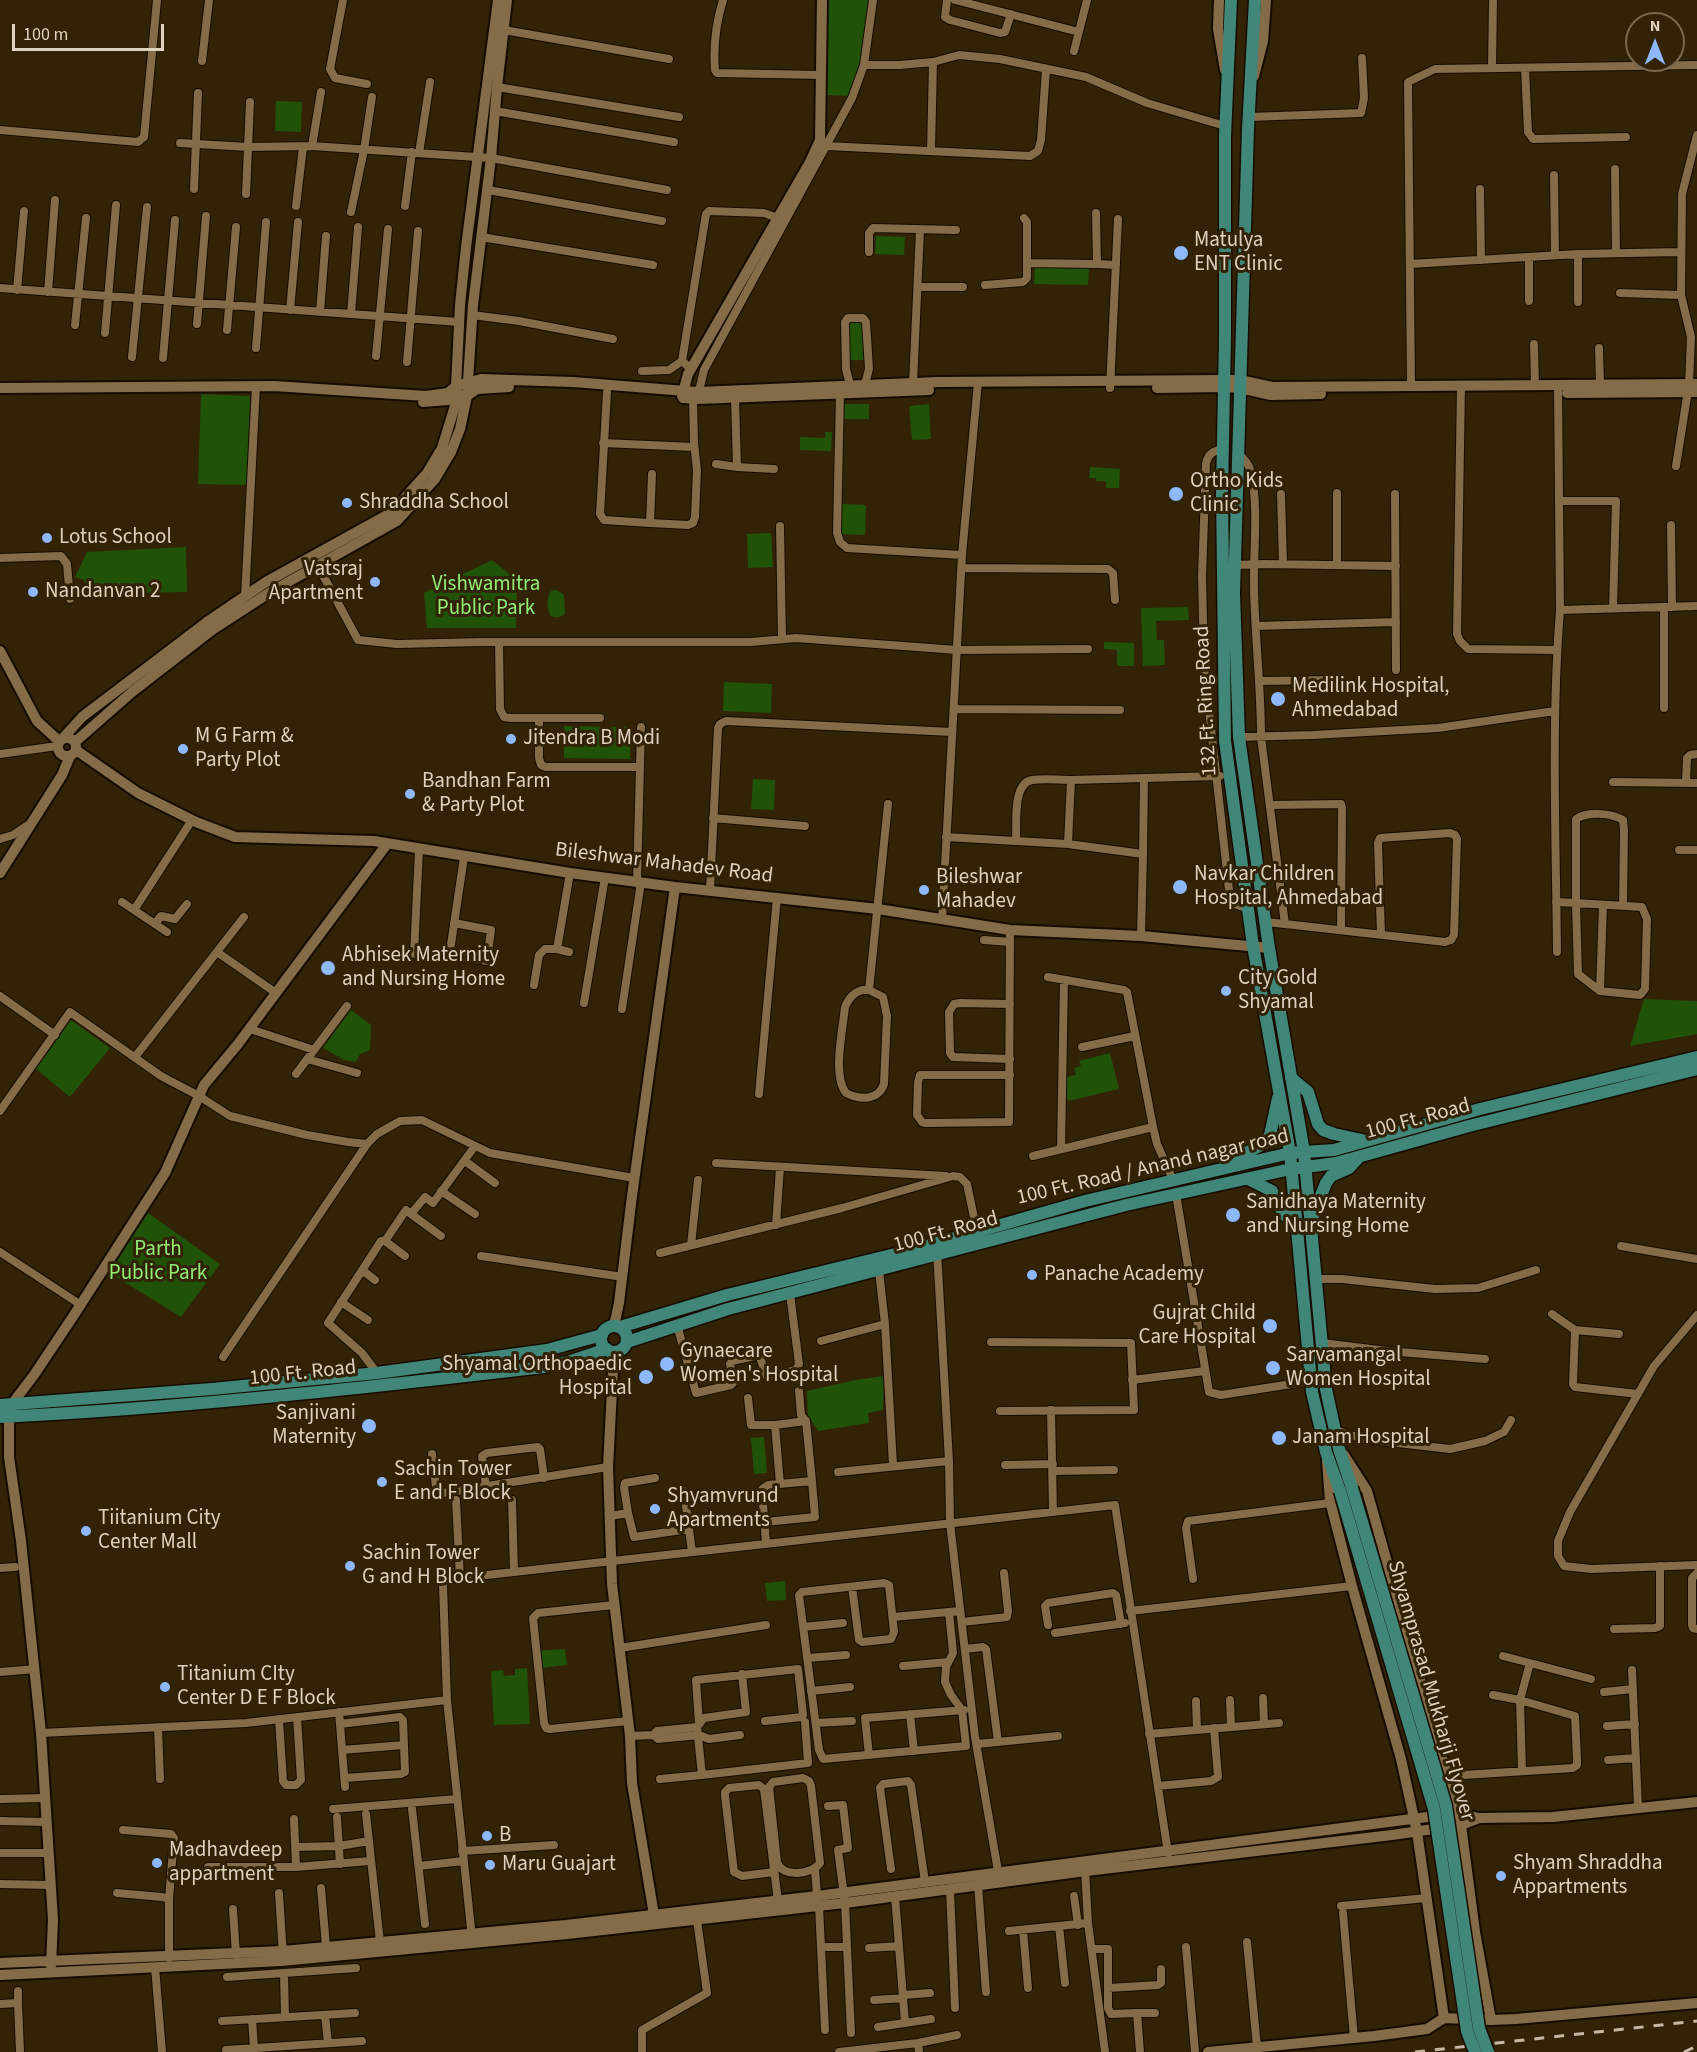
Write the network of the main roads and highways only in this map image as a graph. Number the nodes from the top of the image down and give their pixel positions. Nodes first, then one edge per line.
1 (1231, 0) edge
2 (1255, 0) edge
3 (1697, 1057) edge
4 (1697, 1069) edge
5 (1291, 1078) junction
6 (1279, 1091) junction
7 (1368, 1141) junction
8 (1304, 1152) junction
9 (1290, 1153) junction
10 (1360, 1156) junction
11 (1234, 1166) junction
12 (1305, 1168) junction
13 (1291, 1169) junction
14 (1248, 1178) junction
15 (1310, 1222) junction
16 (1296, 1227) junction
17 (937, 1249) junction
18 (617, 1326) junction
19 (602, 1335) junction
20 (627, 1342) junction
21 (611, 1350) junction
22 (5, 1410) edge
23 (1340, 1449) joint
24 (1326, 1452) joint
25 (1346, 1490) junction
26 (1475, 2052) edge
27 (1488, 2052) edge

1 - 6 main road, 132 Ft. Ring Road
2 - 5 main road, 132 Ft. Ring Road
3 - 7 main road, 100 Ft. Road / Anand nagar road
4 - 10 main road, 100 Ft. Road
5 - 7 main road
5 - 8 main road, 132 Ft. Ring Road
6 - 9 main road, 132 Ft. Ring Road
6 - 11 main road
7 - 8 main road, 100 Ft. Road / Anand nagar road
8 - 9 main road, 100 Ft. Road / Anand nagar road
8 - 12 main road, 132 Ft. Ring Road
9 - 11 main road, 100 Ft. Road / Anand nagar road
9 - 13 main road, 132 Ft. Ring Road
10 - 12 main road, 100 Ft. Road
10 - 15 main road
11 - 17 main road, 100 Ft. Road / Anand nagar road
12 - 13 main road, 100 Ft. Road
12 - 15 main road, 132 Ft. Ring Road
13 - 14 main road, 100 Ft. Road
13 - 16 main road, 132 Ft. Ring Road
14 - 16 main road
14 - 17 main road, 100 Ft. Road
15 - 23 main road, 132 Ft. Ring Road
16 - 24 main road, 132 Ft. Ring Road
17 - 18 main road, 100 Ft. Road / Anand nagar road
17 - 20 main road, 100 Ft. Road
18 - 19 main road
18 - 20 main road
19 - 21 main road
19 - 22 main road
20 - 21 main road
21 - 22 main road, 100 Ft. Road
23 - 25 main road, Shyamprasad Mukharji Flyover
24 - 25 main road, Shyamprasad Mukharji Flyover
25 - 26 main road, Shyamprasad Mukharji Flyover, bridge
25 - 27 main road, Shyamprasad Mukharji Flyover, bridge

